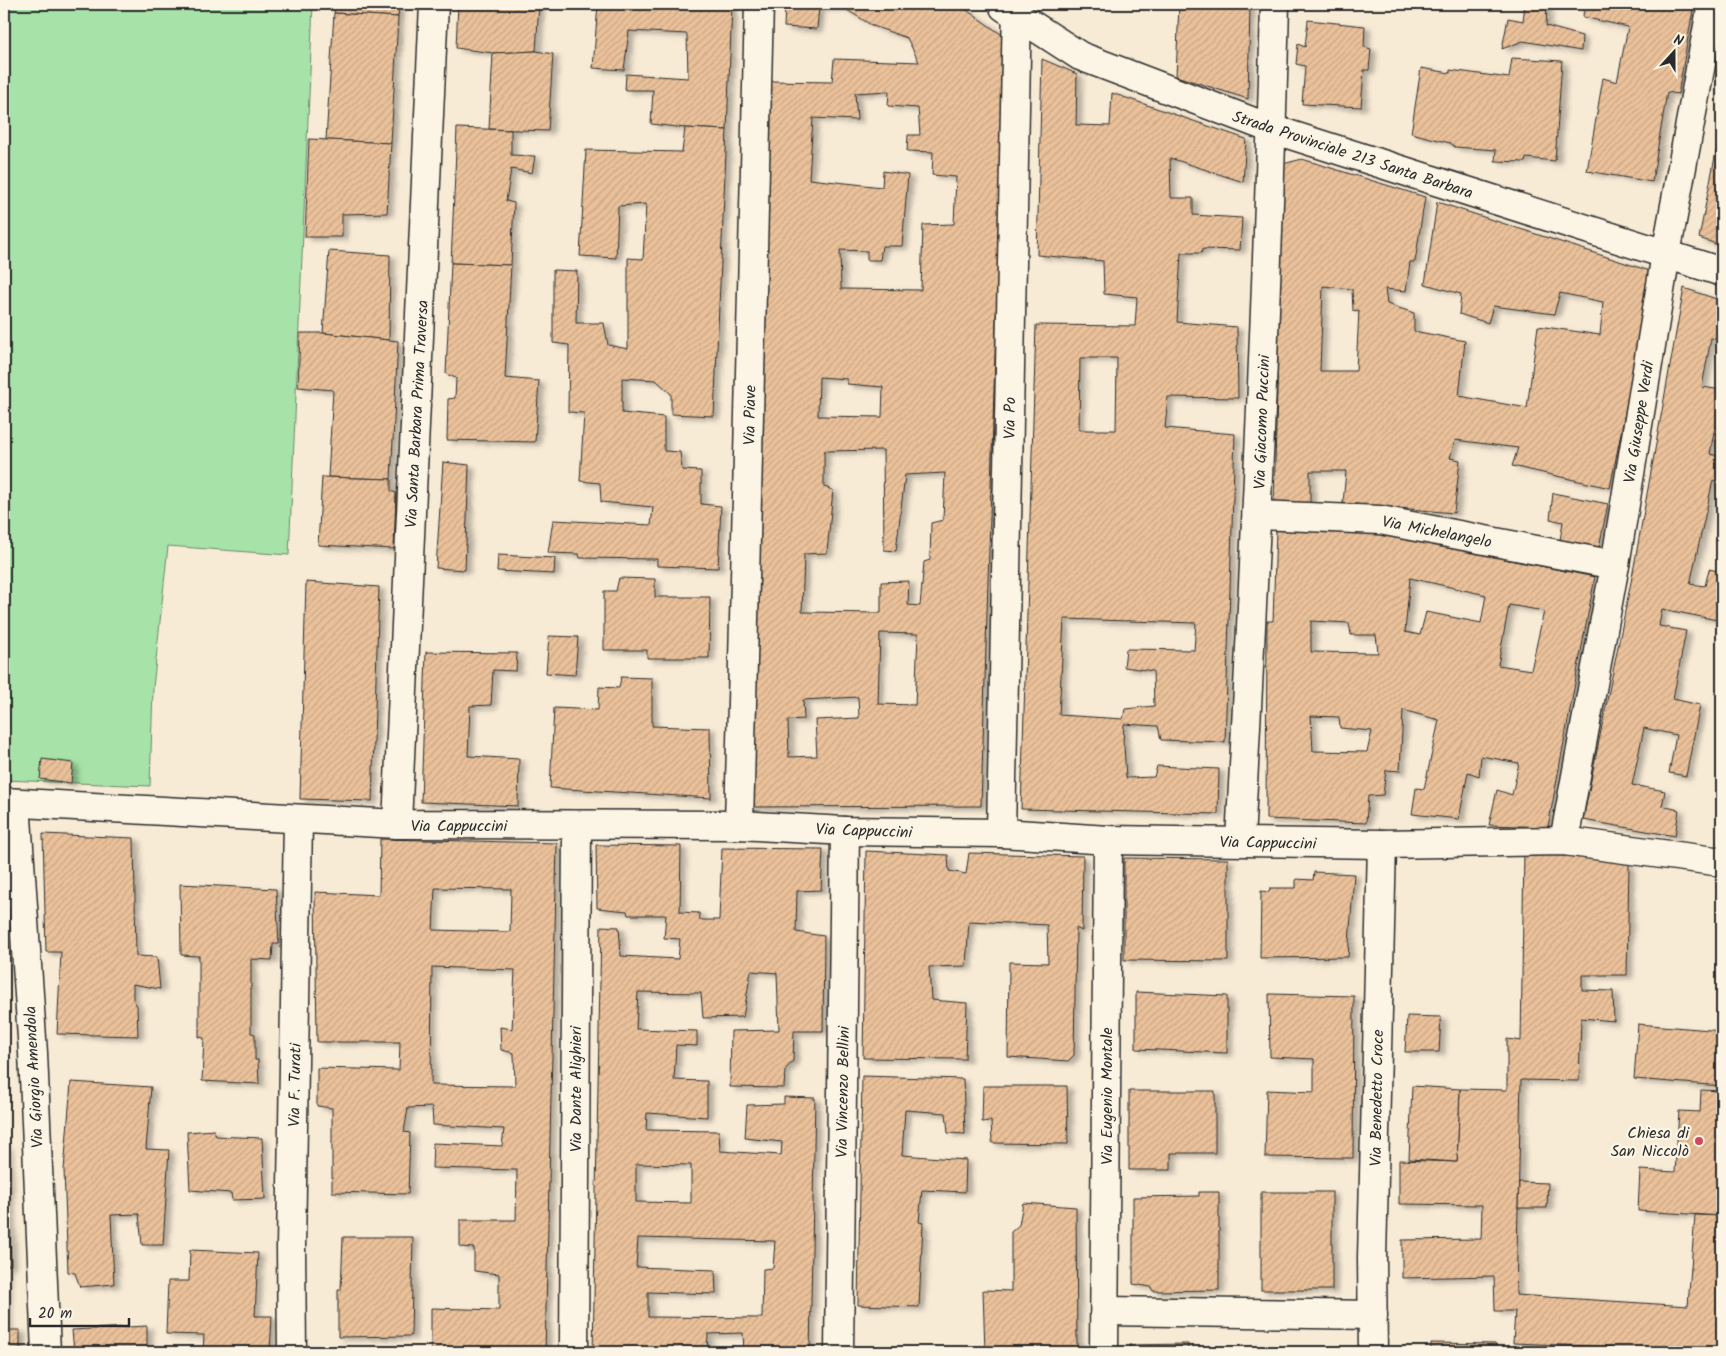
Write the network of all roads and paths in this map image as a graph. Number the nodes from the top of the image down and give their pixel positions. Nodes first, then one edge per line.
1 (434, 4) edge
2 (759, 4) edge
3 (1275, 4) edge
4 (1712, 4) edge
5 (1011, 8) edge
6 (1272, 130) junction
7 (1666, 254) junction
8 (1722, 272) edge
9 (1257, 514) junction
10 (1616, 566) junction
11 (10, 803) edge
12 (298, 819) junction
13 (397, 824) junction
14 (577, 825) junction
15 (739, 825) junction
16 (845, 831) junction
17 (1001, 833) junction
18 (1108, 840) junction
19 (1240, 841) junction
20 (1564, 841) junction
21 (1382, 844) junction
22 (1722, 862) edge
23 (1105, 1311) junction
24 (1373, 1315) junction
25 (46, 1352) edge
26 (292, 1352) edge
27 (574, 1352) edge
28 (839, 1352) edge
29 (1104, 1352) edge
30 (1373, 1352) edge

1 - 13 street, Via Santa Barbara Prima Traversa
2 - 15 street, Via Piave
3 - 6 street, Via Giacomo Puccini
4 - 7 street, Via Giuseppe Verdi
5 - 6 street, Strada Provinciale 213 Santa Barbara
5 - 17 street, Via Po
6 - 7 street, Strada Provinciale 213 Santa Barbara
6 - 9 street, Via Giacomo Puccini
7 - 8 street, Strada Provinciale 213 Santa Barbara
7 - 10 street, Via Giuseppe Verdi
9 - 10 street, Via Michelangelo
9 - 19 street, Via Giacomo Puccini
10 - 20 street, Via Giuseppe Verdi
11 - 12 street, Via Cappuccini
11 - 25 street, Via Giorgio Amendola
12 - 13 street, Via Cappuccini
12 - 26 street, Via F. Turati
13 - 14 street, Via Cappuccini
14 - 15 street, Via Cappuccini
14 - 27 street, Via Dante Alighieri
15 - 16 street, Via Cappuccini
16 - 17 street, Via Cappuccini
16 - 28 street, Via Vincenzo Bellini
17 - 18 street, Via Cappuccini
18 - 19 street, Via Cappuccini
18 - 23 street, Via Eugenio Montale
19 - 21 street, Via Cappuccini
20 - 21 street, Via Cappuccini
20 - 22 street, Via Cappuccini
21 - 24 street, Via Benedetto Croce
23 - 24 street
23 - 29 street, Via Eugenio Montale
24 - 30 street, Via Benedetto Croce

